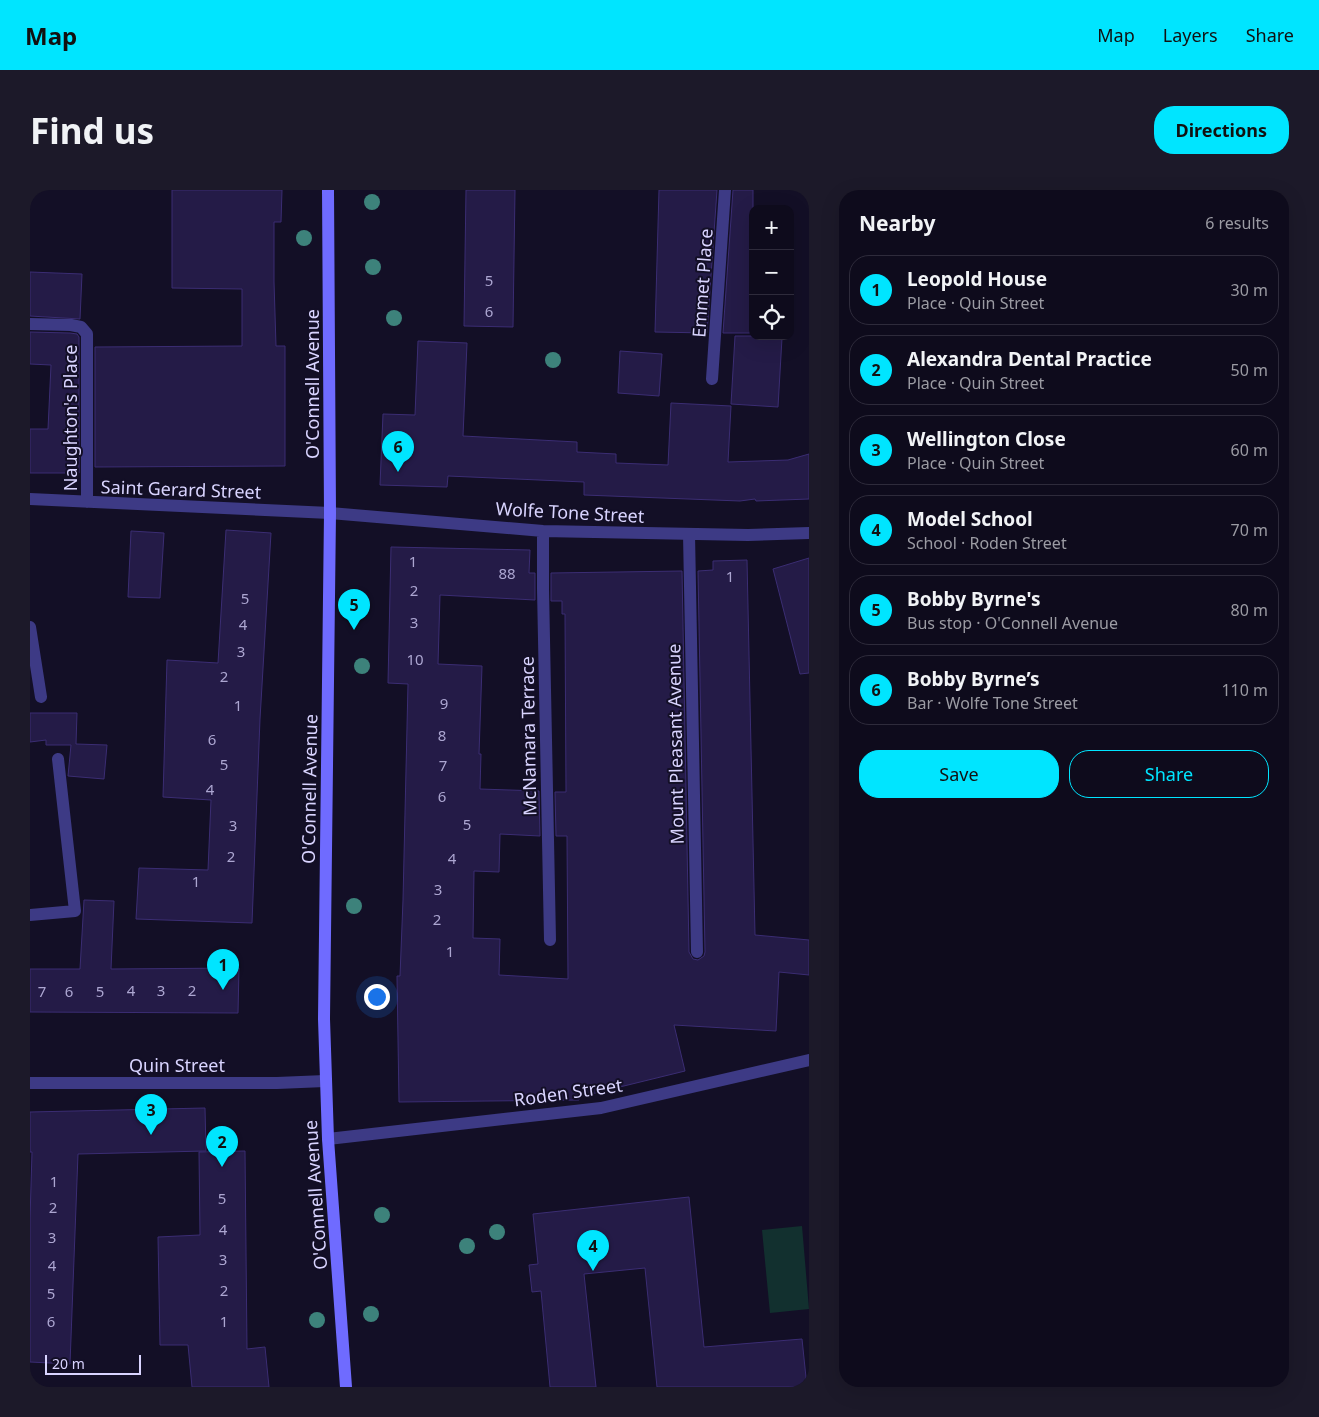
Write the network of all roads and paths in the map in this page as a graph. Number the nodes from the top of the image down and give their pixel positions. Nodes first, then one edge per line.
1 (328, 190) edge
2 (725, 190) edge
3 (30, 324) edge
4 (712, 379) dead end
5 (30, 499) edge
6 (88, 502) junction
7 (330, 513) junction
8 (543, 531) junction
9 (809, 533) edge
10 (689, 534) junction
11 (30, 627) edge
12 (41, 697) dead end
13 (58, 759) dead end
14 (30, 915) edge
15 (550, 940) dead end
16 (697, 952) dead end
17 (809, 1060) edge
18 (325, 1081) junction
19 (30, 1083) edge
20 (328, 1139) junction
21 (346, 1387) edge

1 - 7 main road, O'Connell Avenue
2 - 4 street, Emmet Place
3 - 6 street, Naughton's Place
5 - 6 street, Saint Gerard Street
6 - 7 street, Saint Gerard Street
7 - 8 street, Wolfe Tone Street
7 - 18 main road, O'Connell Avenue
8 - 10 street, Wolfe Tone Street
8 - 15 street, McNamara Terrace
9 - 10 street, Wolfe Tone Street
10 - 16 street, Mount Pleasant Avenue
11 - 12 street
13 - 14 street
17 - 20 street, Roden Street
18 - 19 street, Quin Street
18 - 20 main road, O'Connell Avenue
20 - 21 main road, O'Connell Avenue

